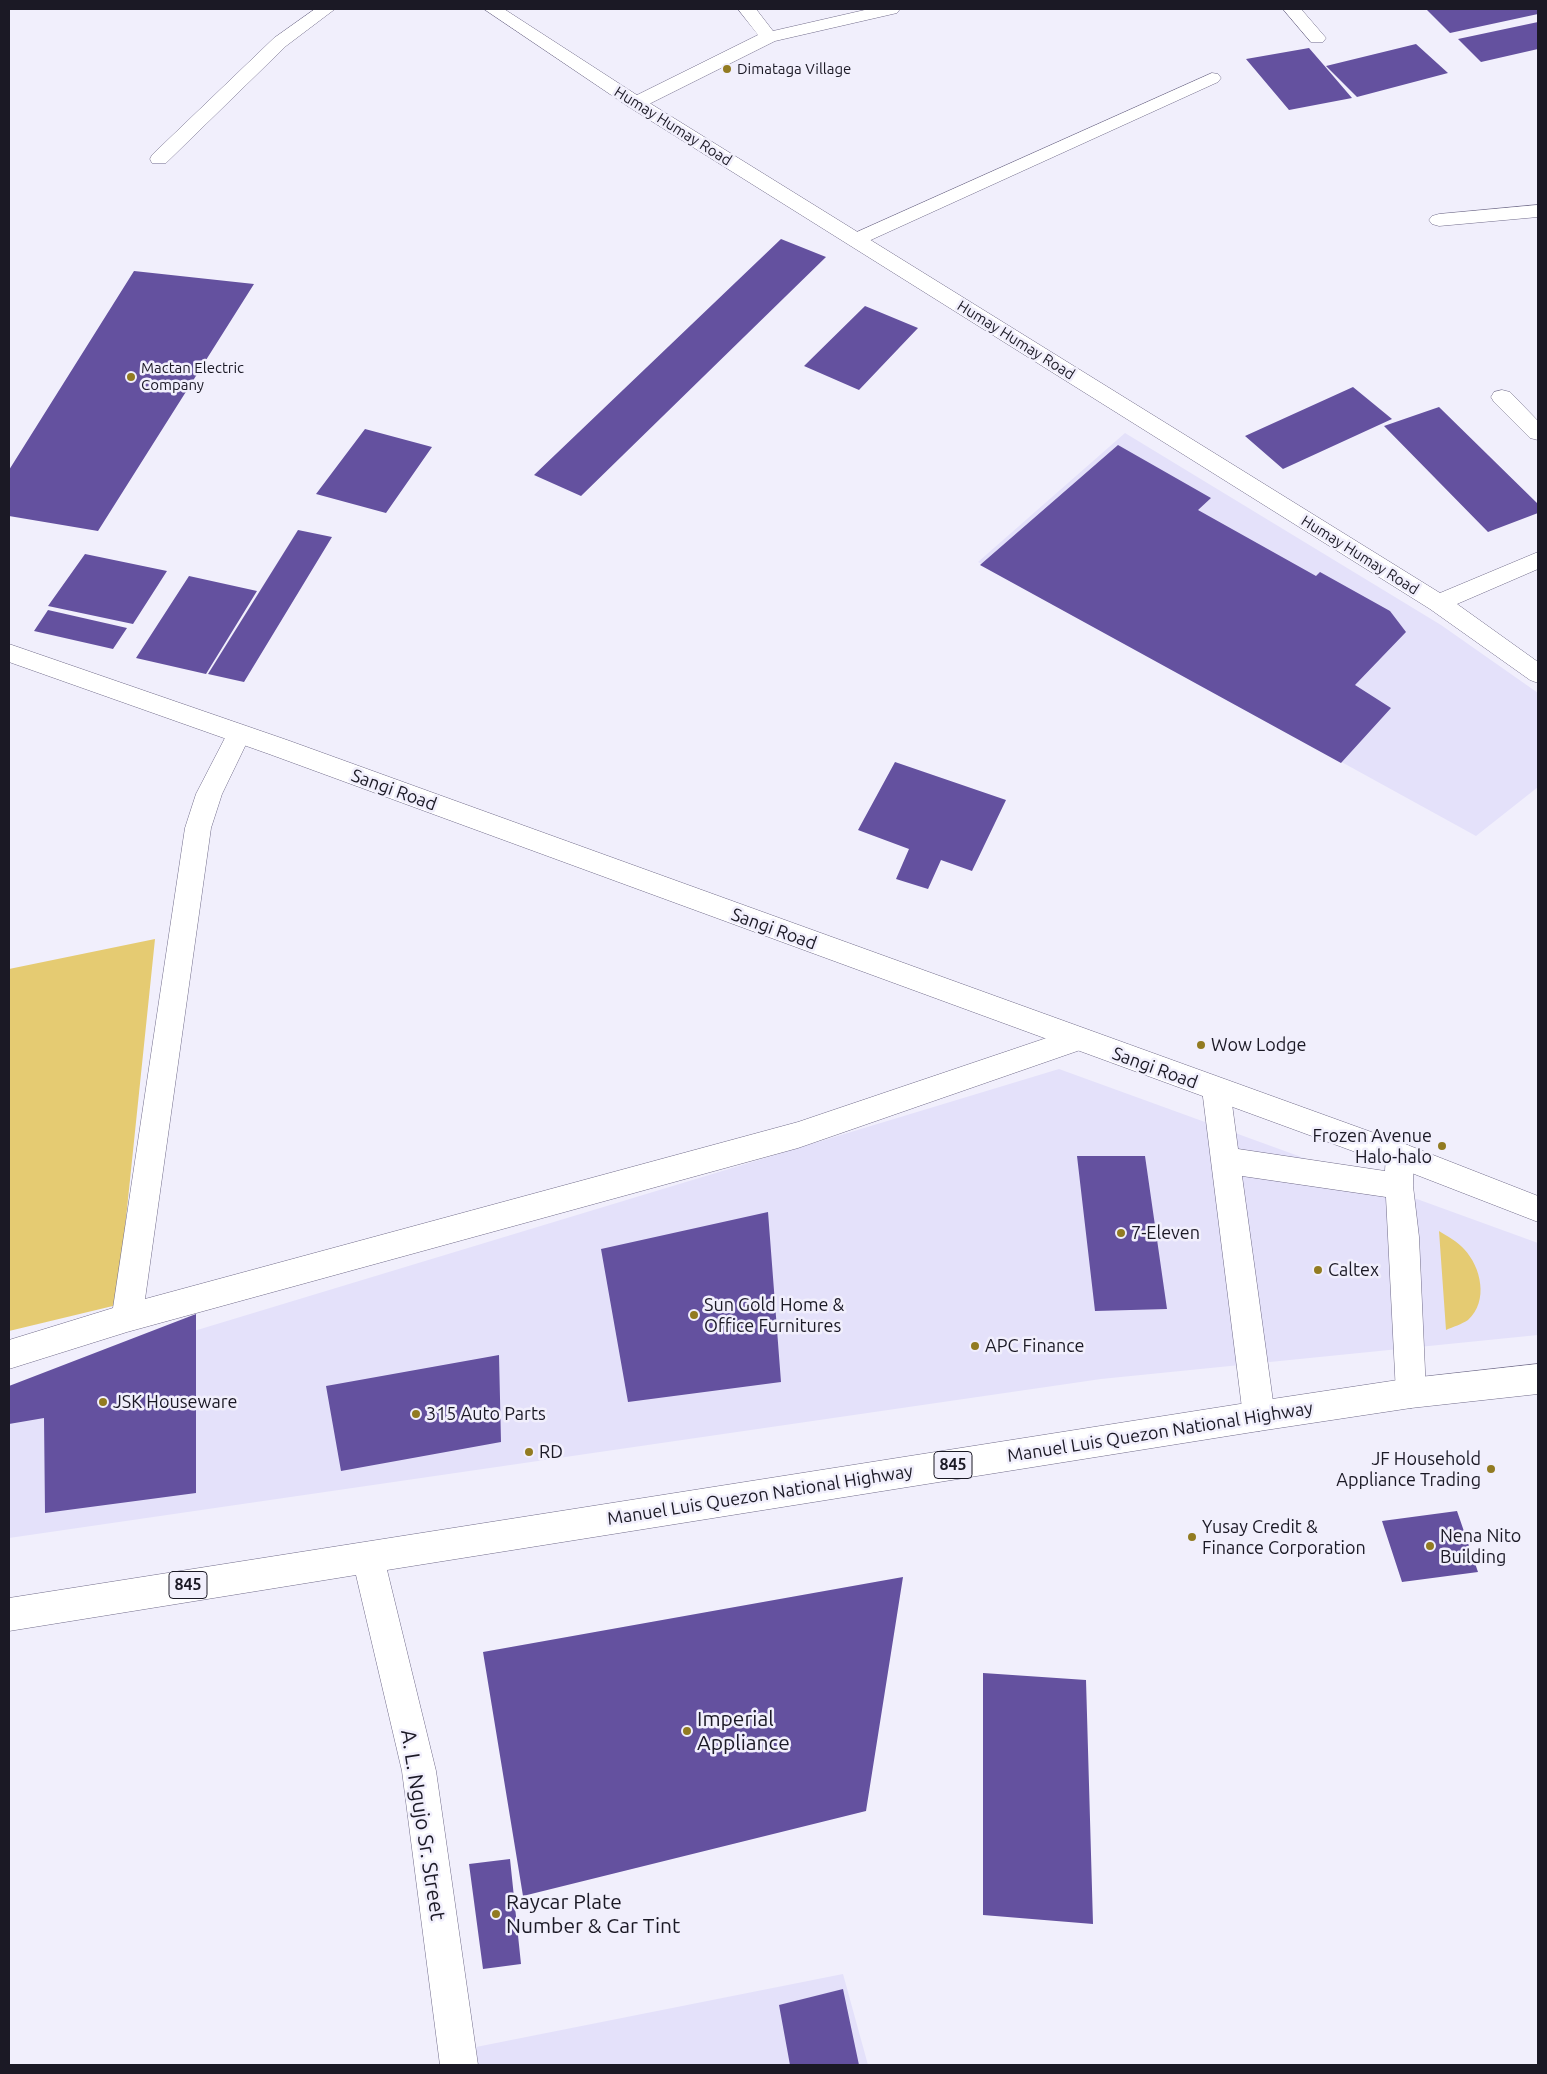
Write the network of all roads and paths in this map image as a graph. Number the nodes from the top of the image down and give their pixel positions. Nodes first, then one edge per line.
1 (326, 9) edge
2 (493, 9) edge
3 (747, 9) edge
4 (891, 9) edge
5 (1292, 9) edge
6 (861, 12) edge
7 (769, 37) junction
8 (1317, 38) dead end
9 (1212, 78) dead end
10 (636, 103) junction
11 (159, 159) dead end
12 (1538, 211) edge
13 (1439, 220) dead end
14 (855, 240) junction
15 (1502, 397) dead end
16 (1538, 433) edge
17 (1538, 560) edge
18 (1438, 604) junction
19 (9, 654) edge
20 (1538, 674) edge
21 (239, 734) junction
22 (1076, 1040) junction
23 (1216, 1090) junction
24 (1400, 1155) junction
25 (1224, 1160) junction
26 (1399, 1186) junction
27 (1538, 1209) edge
28 (127, 1318) junction
29 (9, 1354) edge
30 (1538, 1379) edge
31 (1411, 1393) junction
32 (1259, 1416) junction
33 (368, 1558) junction
34 (9, 1616) edge
35 (459, 2065) edge

1 - 11 street
2 - 10 street, Humay Humay Road
3 - 7 street
4 - 6 street
5 - 8 street
6 - 7 street
7 - 10 street
9 - 14 street
10 - 14 street, Humay Humay Road
12 - 13 street
14 - 18 street, Humay Humay Road
15 - 16 street
17 - 18 street
18 - 20 street, Humay Humay Road
19 - 21 street, Sangi Road
21 - 22 street, Sangi Road
21 - 28 street
22 - 23 street, Sangi Road
22 - 28 street
23 - 24 street, Sangi Road
23 - 25 street
24 - 26 street
24 - 27 street, Sangi Road
25 - 26 street
25 - 32 street
26 - 31 street
28 - 29 street
30 - 31 street, Manuel Luis Quezon National Highway / 845
31 - 32 street, Manuel Luis Quezon National Highway / 845
32 - 33 street, Manuel Luis Quezon National Highway / 845
33 - 34 street, 845
33 - 35 street, A. L. Ngujo Sr. Street

